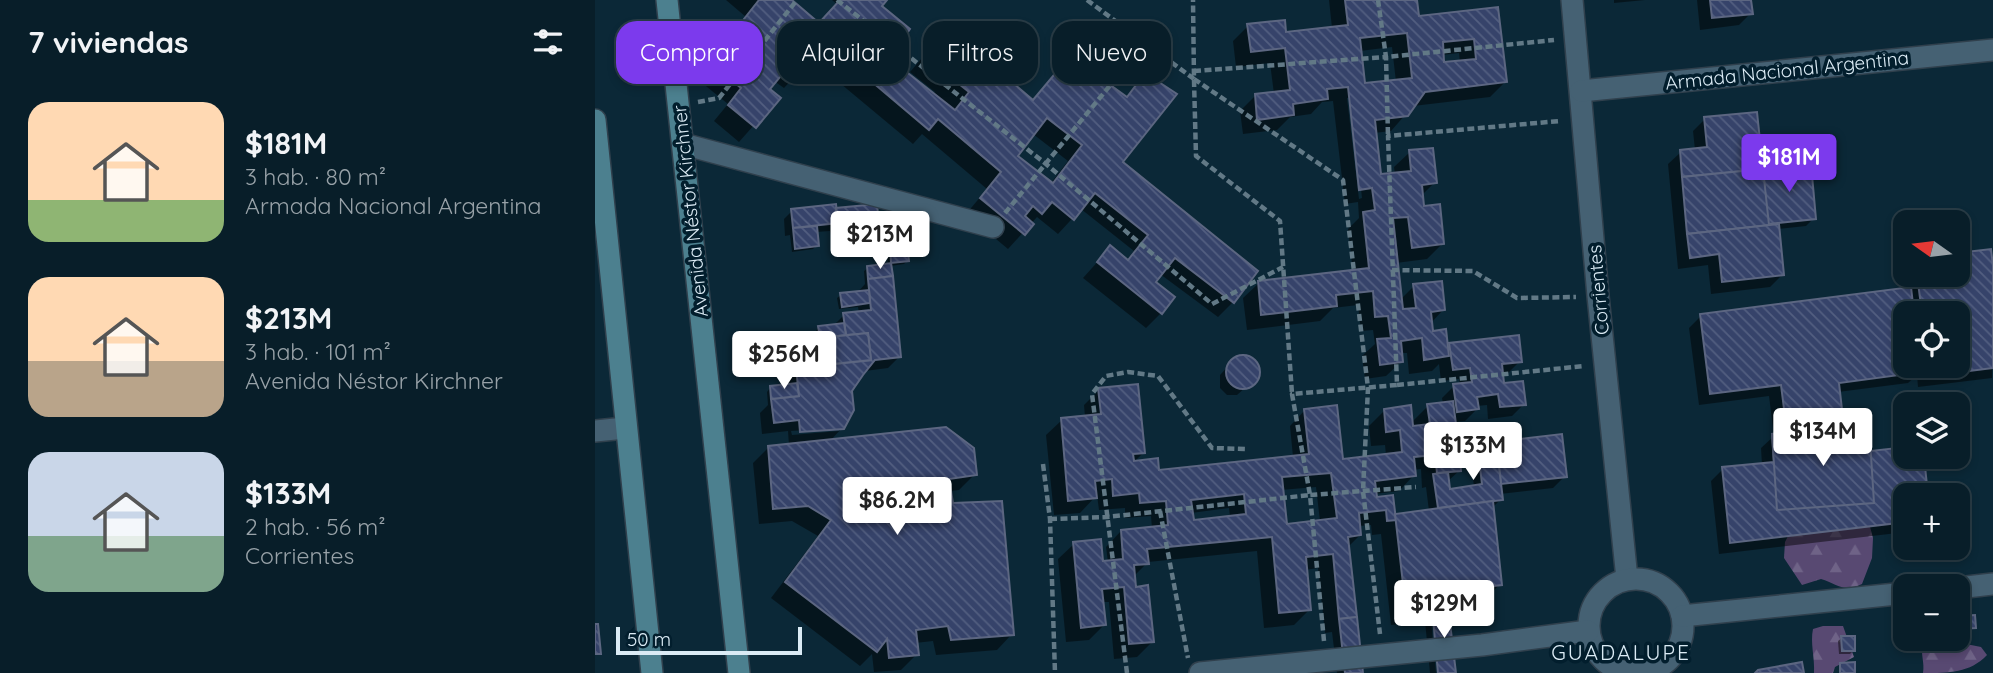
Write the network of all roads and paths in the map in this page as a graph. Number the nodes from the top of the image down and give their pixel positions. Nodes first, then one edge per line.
1 (667, 0) edge
2 (797, 0) edge
3 (837, 0) edge
4 (1087, 0) edge
5 (1193, 0) edge
6 (1378, 0) edge
7 (1572, 0) edge
8 (1115, 21) edge
9 (1575, 38) junction
10 (1993, 50) edge
11 (1386, 57) junction
12 (1171, 62) edge
13 (1193, 71) junction
14 (1194, 79) junction
15 (1111, 84) edge
16 (1581, 91) junction
17 (679, 106) junction
18 (1582, 119) junction
19 (595, 120) edge
20 (1388, 136) junction
21 (683, 144) junction
22 (1046, 164) junction
23 (993, 227) joint
24 (1283, 267) junction
25 (1392, 270) junction
26 (1598, 296) junction
27 (1605, 364) junction
28 (1397, 385) junction
29 (1368, 388) junction
30 (1292, 394) junction
31 (625, 428) junction
32 (595, 431) edge
33 (1247, 449) dead end
34 (1044, 464) dead end
35 (1416, 487) dead end
36 (1363, 491) junction
37 (1310, 495) junction
38 (1160, 511) junction
39 (1107, 517) junction
40 (1049, 519) junction
41 (1627, 579) junction
42 (1993, 584) edge
43 (1970, 586) edge
44 (1893, 594) edge
45 (1682, 616) junction
46 (1588, 631) junction
47 (1382, 655) junction
48 (1326, 660) junction
49 (1194, 666) edge
50 (652, 673) edge
51 (739, 673) edge
52 (1055, 673) edge
53 (1127, 673) edge
54 (1644, 673) edge

1 - 17 main road, Avenida Néstor Kirchner
2 - 17 path
3 - 22 path
4 - 8 path
5 - 13 path
6 - 11 path
7 - 9 street, Corrientes
9 - 11 path
9 - 16 street, Corrientes
10 - 16 street, Armada Nacional Argentina
11 - 13 path
11 - 20 path
12 - 14 path
13 - 14 path
14 - 24 path
14 - 29 path
15 - 22 path
16 - 18 street, Corrientes
17 - 21 main road, Avenida Néstor Kirchner
18 - 20 path
18 - 26 street, Corrientes
19 - 31 main road
20 - 25 path
21 - 23 street
21 - 51 main road, Avenida Néstor Kirchner
22 - 23 path
22 - 24 path
24 - 30 path
25 - 26 path
25 - 28 path
26 - 27 street, Corrientes
27 - 28 path
27 - 41 street, Corrientes
28 - 29 path
29 - 30 path
29 - 36 path
30 - 37 path
31 - 32 street
31 - 50 main road
33 - 39 path
34 - 40 path
35 - 36 path
36 - 37 path
36 - 47 path
37 - 38 path
37 - 48 path
38 - 39 path
38 - 49 path
39 - 40 path
39 - 53 path
40 - 52 path
41 - 45 street
41 - 46 street
42 - 43 street
44 - 45 street
45 - 54 street
46 - 47 street
46 - 54 street
47 - 48 street
48 - 49 street

